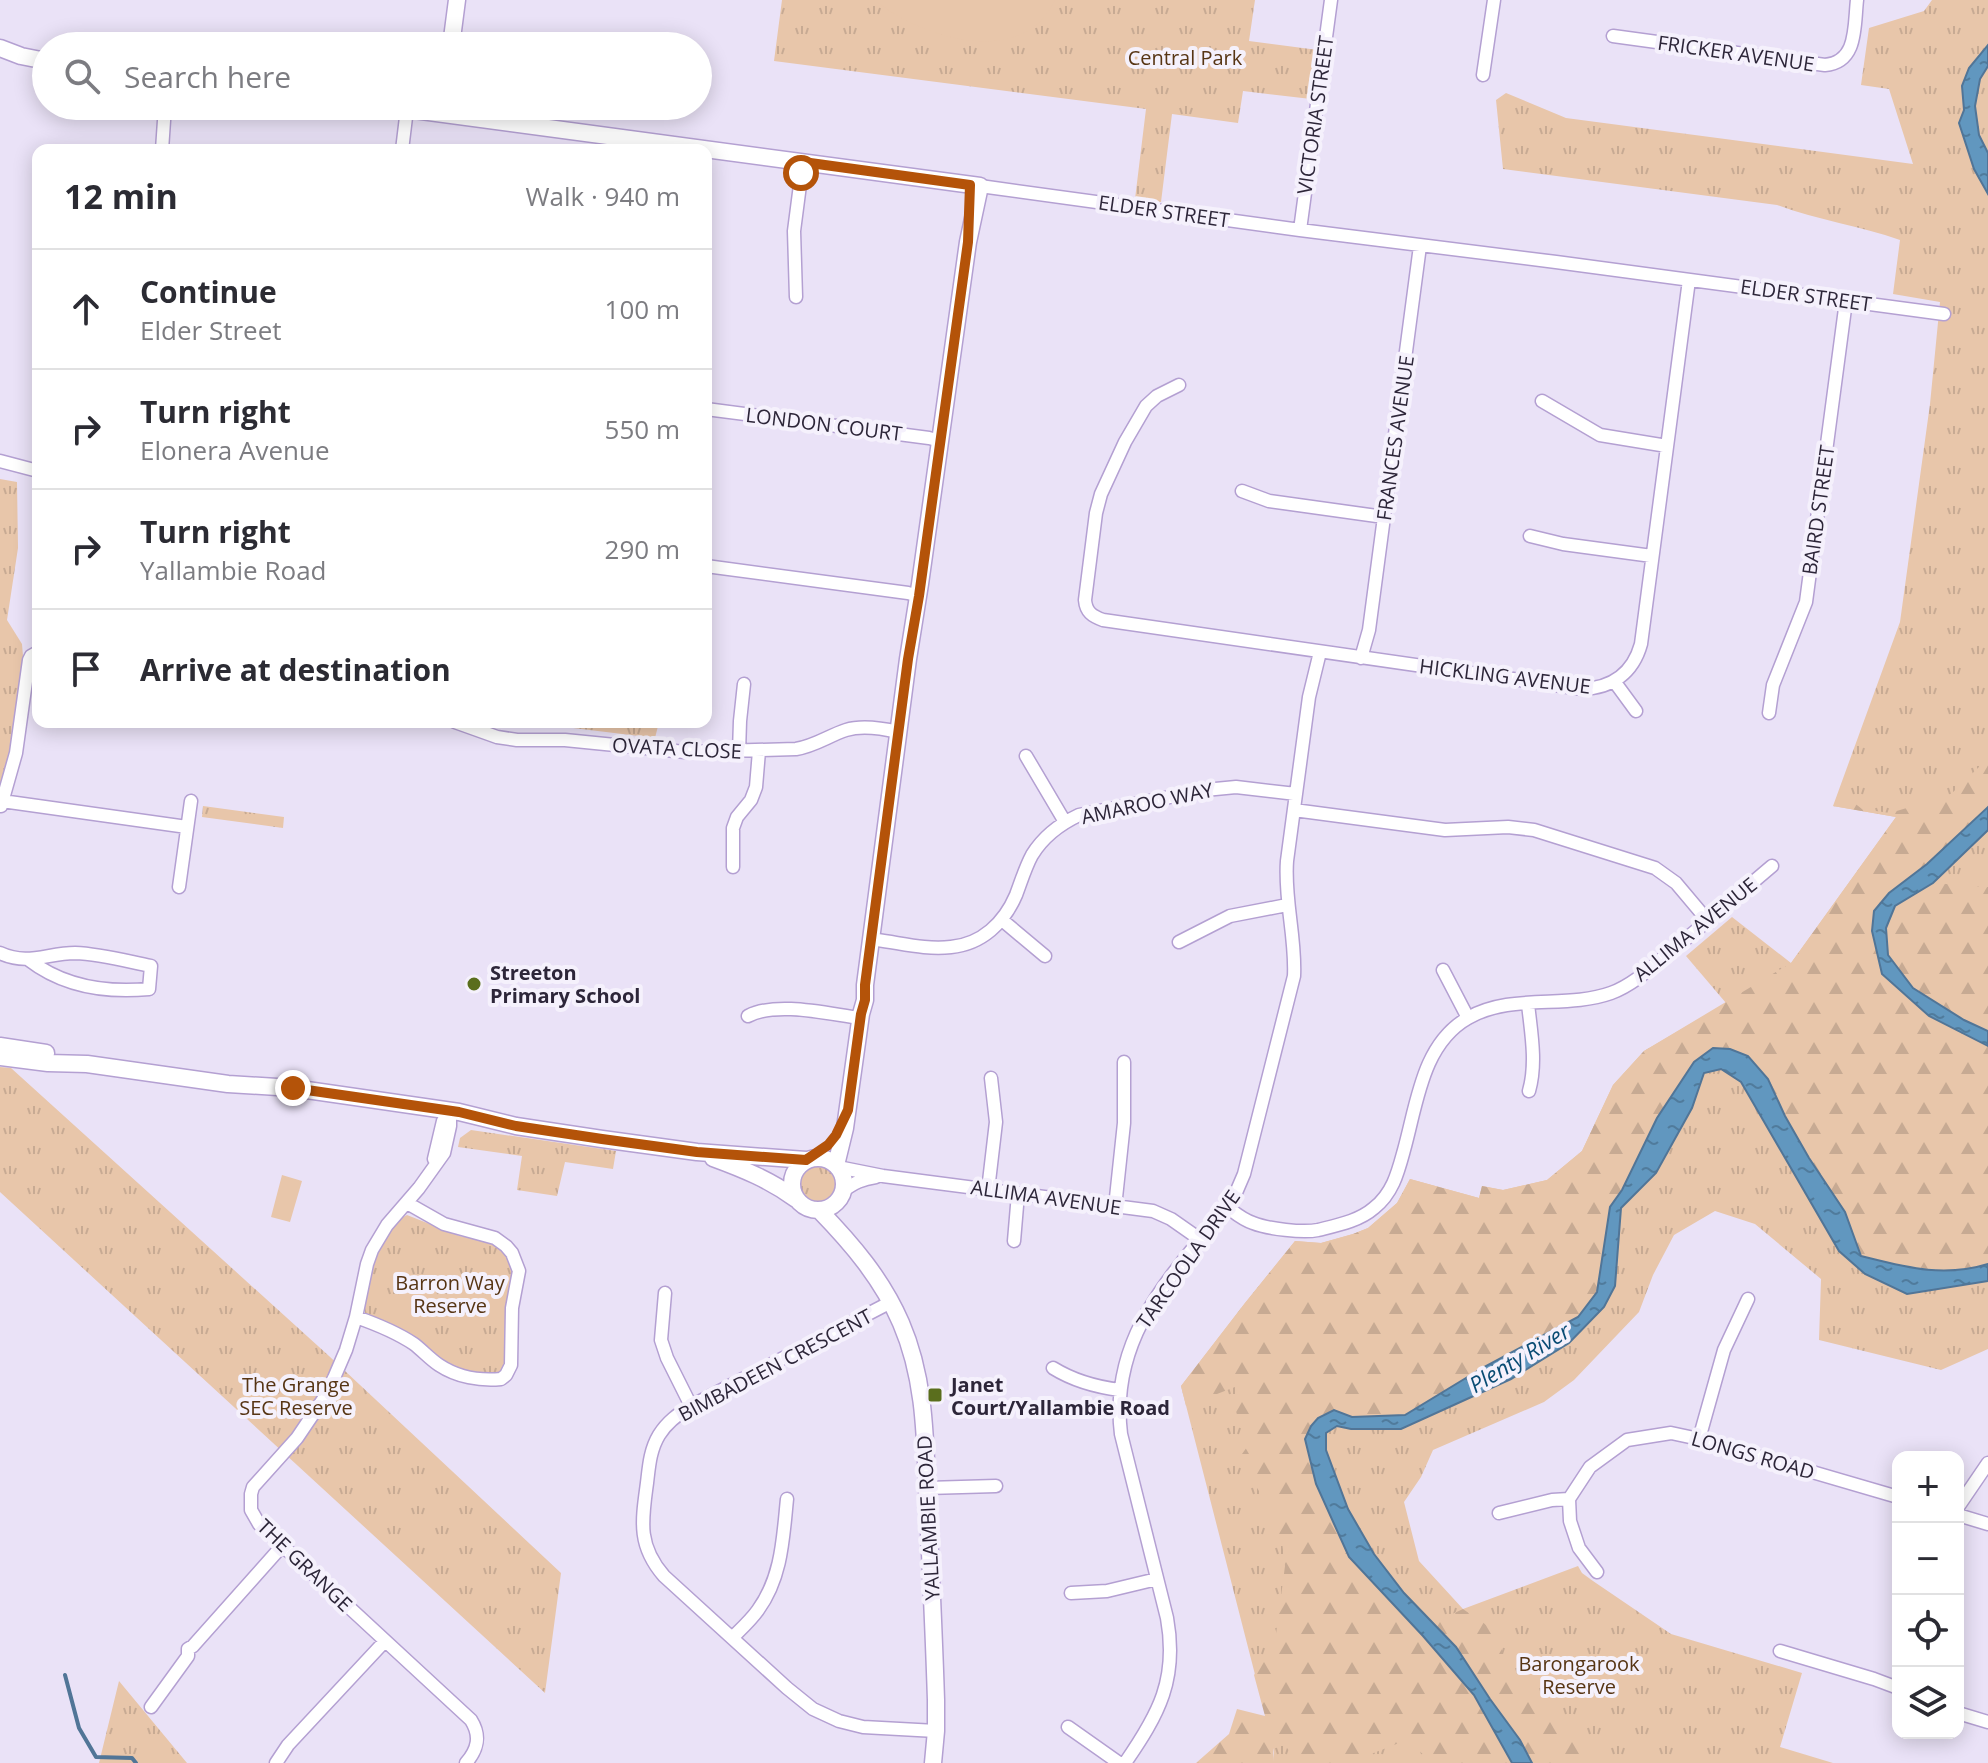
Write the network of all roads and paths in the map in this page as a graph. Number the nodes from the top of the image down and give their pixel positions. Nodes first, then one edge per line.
1 (457, 0) edge
2 (1331, 0) edge
3 (1494, 0) edge
4 (1857, 0) edge
5 (453, 32) edge
6 (1613, 36) dead end
7 (0, 48) edge
8 (32, 58) edge
9 (1483, 75) dead end
10 (164, 120) edge
11 (406, 120) edge
12 (513, 120) edge
13 (162, 144) edge
14 (403, 144) edge
15 (679, 144) edge
16 (712, 149) edge
17 (803, 162) junction
18 (975, 185) junction
19 (1300, 230) junction
20 (1420, 246) junction
21 (1689, 280) junction
22 (796, 297) dead end
23 (1846, 301) junction
24 (1944, 314) dead end
25 (1179, 385) dead end
26 (1542, 401) dead end
27 (712, 410) edge
28 (941, 441) junction
29 (1667, 446) junction
30 (0, 461) edge
31 (0, 469) edge
32 (32, 469) edge
33 (32, 471) edge
34 (1242, 491) dead end
35 (1384, 517) junction
36 (1530, 536) dead end
37 (1652, 556) junction
38 (712, 567) edge
39 (919, 596) junction
40 (1315, 651) junction
41 (32, 657) edge
42 (1365, 658) junction
43 (1614, 681) junction
44 (744, 684) dead end
45 (1636, 711) dead end
46 (1769, 713) dead end
47 (472, 728) edge
48 (898, 732) junction
49 (759, 751) junction
50 (739, 752) junction
51 (1026, 756) dead end
52 (1296, 794) junction
53 (191, 801) dead end
54 (1, 805) edge
55 (1294, 810) junction
56 (1065, 822) junction
57 (187, 827) junction
58 (1772, 866) dead end
59 (733, 867) dead end
60 (179, 887) dead end
61 (1287, 905) junction
62 (1002, 920) junction
63 (1708, 921) junction
64 (871, 941) junction
65 (1179, 942) dead end
66 (0, 953) edge
67 (1045, 956) dead end
68 (29, 960) junction
69 (1443, 970) dead end
70 (1528, 1004) junction
71 (748, 1016) dead end
72 (860, 1016) junction
73 (1468, 1018) junction
74 (0, 1046) edge
75 (0, 1057) edge
76 (1124, 1062) dead end
77 (87, 1064) junction
78 (991, 1078) dead end
79 (1529, 1091) dead end
80 (848, 1110) junction
81 (448, 1118) junction
82 (697, 1152) junction
83 (808, 1159) junction
84 (837, 1166) junction
85 (883, 1176) junction
86 (988, 1190) junction
87 (1018, 1194) junction
88 (840, 1197) junction
89 (797, 1200) junction
90 (407, 1203) junction
91 (1115, 1207) junction
92 (1227, 1207) junction
93 (819, 1210) junction
94 (1201, 1240) junction
95 (1014, 1241) dead end
96 (851, 1242) junction
97 (665, 1293) dead end
98 (1748, 1299) dead end
99 (891, 1302) junction
100 (356, 1317) junction
101 (1053, 1368) dead end
102 (1120, 1390) junction
103 (691, 1406) junction
104 (1699, 1439) junction
105 (1988, 1463) edge
106 (996, 1486) dead end
107 (927, 1488) junction
108 (1892, 1495) edge
109 (1964, 1498) edge
110 (787, 1499) dead end
111 (1569, 1499) junction
112 (1499, 1513) dead end
113 (1964, 1517) edge
114 (1988, 1524) edge
115 (282, 1546) junction
116 (1597, 1572) dead end
117 (1157, 1579) junction
118 (1071, 1593) dead end
119 (732, 1638) junction
120 (385, 1641) junction
121 (1784, 1657) dead end
122 (1892, 1686) edge
123 (151, 1707) dead end
124 (1964, 1715) edge
125 (1988, 1722) edge
126 (1068, 1727) dead end
127 (936, 1731) junction
128 (276, 1763) edge
129 (466, 1763) edge
130 (933, 1763) edge
131 (1122, 1763) edge

1 - 5 street
2 - 19 street, VICTORIA STREET
3 - 9 street
4 - 6 street, FRICKER AVENUE
7 - 8 street
10 - 13 street
11 - 14 street
12 - 15 street, ELDER STREET
16 - 17 street, ELDER STREET
17 - 18 street, ELDER STREET
17 - 22 street
18 - 19 street, ELDER STREET
18 - 28 street
19 - 20 street, ELDER STREET
20 - 21 street, ELDER STREET
20 - 35 street, FRANCES AVENUE
21 - 23 street, ELDER STREET
21 - 29 street, HICKLING AVENUE
23 - 24 street, ELDER STREET
23 - 46 street, BAIRD STREET
25 - 40 street, HICKLING AVENUE
26 - 29 street
27 - 28 street, LONDON COURT
28 - 39 street
29 - 37 street, HICKLING AVENUE
30 - 32 street
31 - 33 street
34 - 35 street
35 - 42 street, FRANCES AVENUE
36 - 37 street
37 - 43 street, HICKLING AVENUE
38 - 39 street
39 - 48 street
40 - 42 street, HICKLING AVENUE
40 - 52 street, TARCOOLA DRIVE
41 - 54 street
42 - 43 street, HICKLING AVENUE
43 - 45 street
44 - 50 street
47 - 50 street, OVATA CLOSE
48 - 49 street, OVATA CLOSE
48 - 64 street
49 - 50 street, OVATA CLOSE
49 - 59 street
51 - 56 street
52 - 55 street, TARCOOLA DRIVE
52 - 56 street, AMAROO WAY
53 - 57 street
54 - 57 street
55 - 61 street, TARCOOLA DRIVE
55 - 63 street
56 - 62 street, AMAROO WAY
57 - 60 street
58 - 63 street, ALLIMA AVENUE
61 - 65 street
61 - 92 street, TARCOOLA DRIVE
62 - 64 street, AMAROO WAY
62 - 67 street
63 - 70 street, ALLIMA AVENUE
64 - 72 street
66 - 68 street
68 - 68 street
69 - 73 street
70 - 73 street, ALLIMA AVENUE
70 - 79 street
71 - 72 street
72 - 80 street
73 - 92 street, ALLIMA AVENUE
74 - 77 street
75 - 77 street
76 - 91 street
77 - 81 street
78 - 86 street
80 - 83 street
80 - 84 street
81 - 82 street
81 - 90 street, THE GRANGE
82 - 83 street
82 - 89 street
83 - 84 street
83 - 89 street
84 - 85 street, ALLIMA AVENUE
84 - 88 street
85 - 86 street, ALLIMA AVENUE
85 - 88 street, ALLIMA AVENUE
86 - 87 street, ALLIMA AVENUE
87 - 91 street, ALLIMA AVENUE
87 - 95 street
88 - 93 street
88 - 96 street, YALLAMBIE ROAD
89 - 93 street
90 - 100 street, THE GRANGE
90 - 100 street
91 - 94 street, ALLIMA AVENUE
92 - 94 street, TARCOOLA DRIVE
93 - 96 street, YALLAMBIE ROAD
94 - 102 street, TARCOOLA DRIVE
96 - 99 street, YALLAMBIE ROAD
97 - 103 street
98 - 104 street
99 - 103 street, BIMBADEEN CRESCENT
99 - 107 street, YALLAMBIE ROAD
100 - 115 street, THE GRANGE
101 - 102 street
102 - 117 street, TARCOOLA DRIVE
103 - 119 street, BIMBADEEN CRESCENT
104 - 108 street, LONGS ROAD
104 - 111 street, LONGS ROAD
105 - 109 street
106 - 107 street
107 - 127 street, YALLAMBIE ROAD
110 - 119 street
111 - 112 street
111 - 116 street
113 - 114 street
115 - 120 street, THE GRANGE
115 - 123 street
117 - 118 street
117 - 131 street, TARCOOLA DRIVE
119 - 127 street, BIMBADEEN CRESCENT
120 - 128 street
120 - 129 street, THE GRANGE
121 - 122 street
124 - 125 street
126 - 131 street
127 - 130 street, YALLAMBIE ROAD

